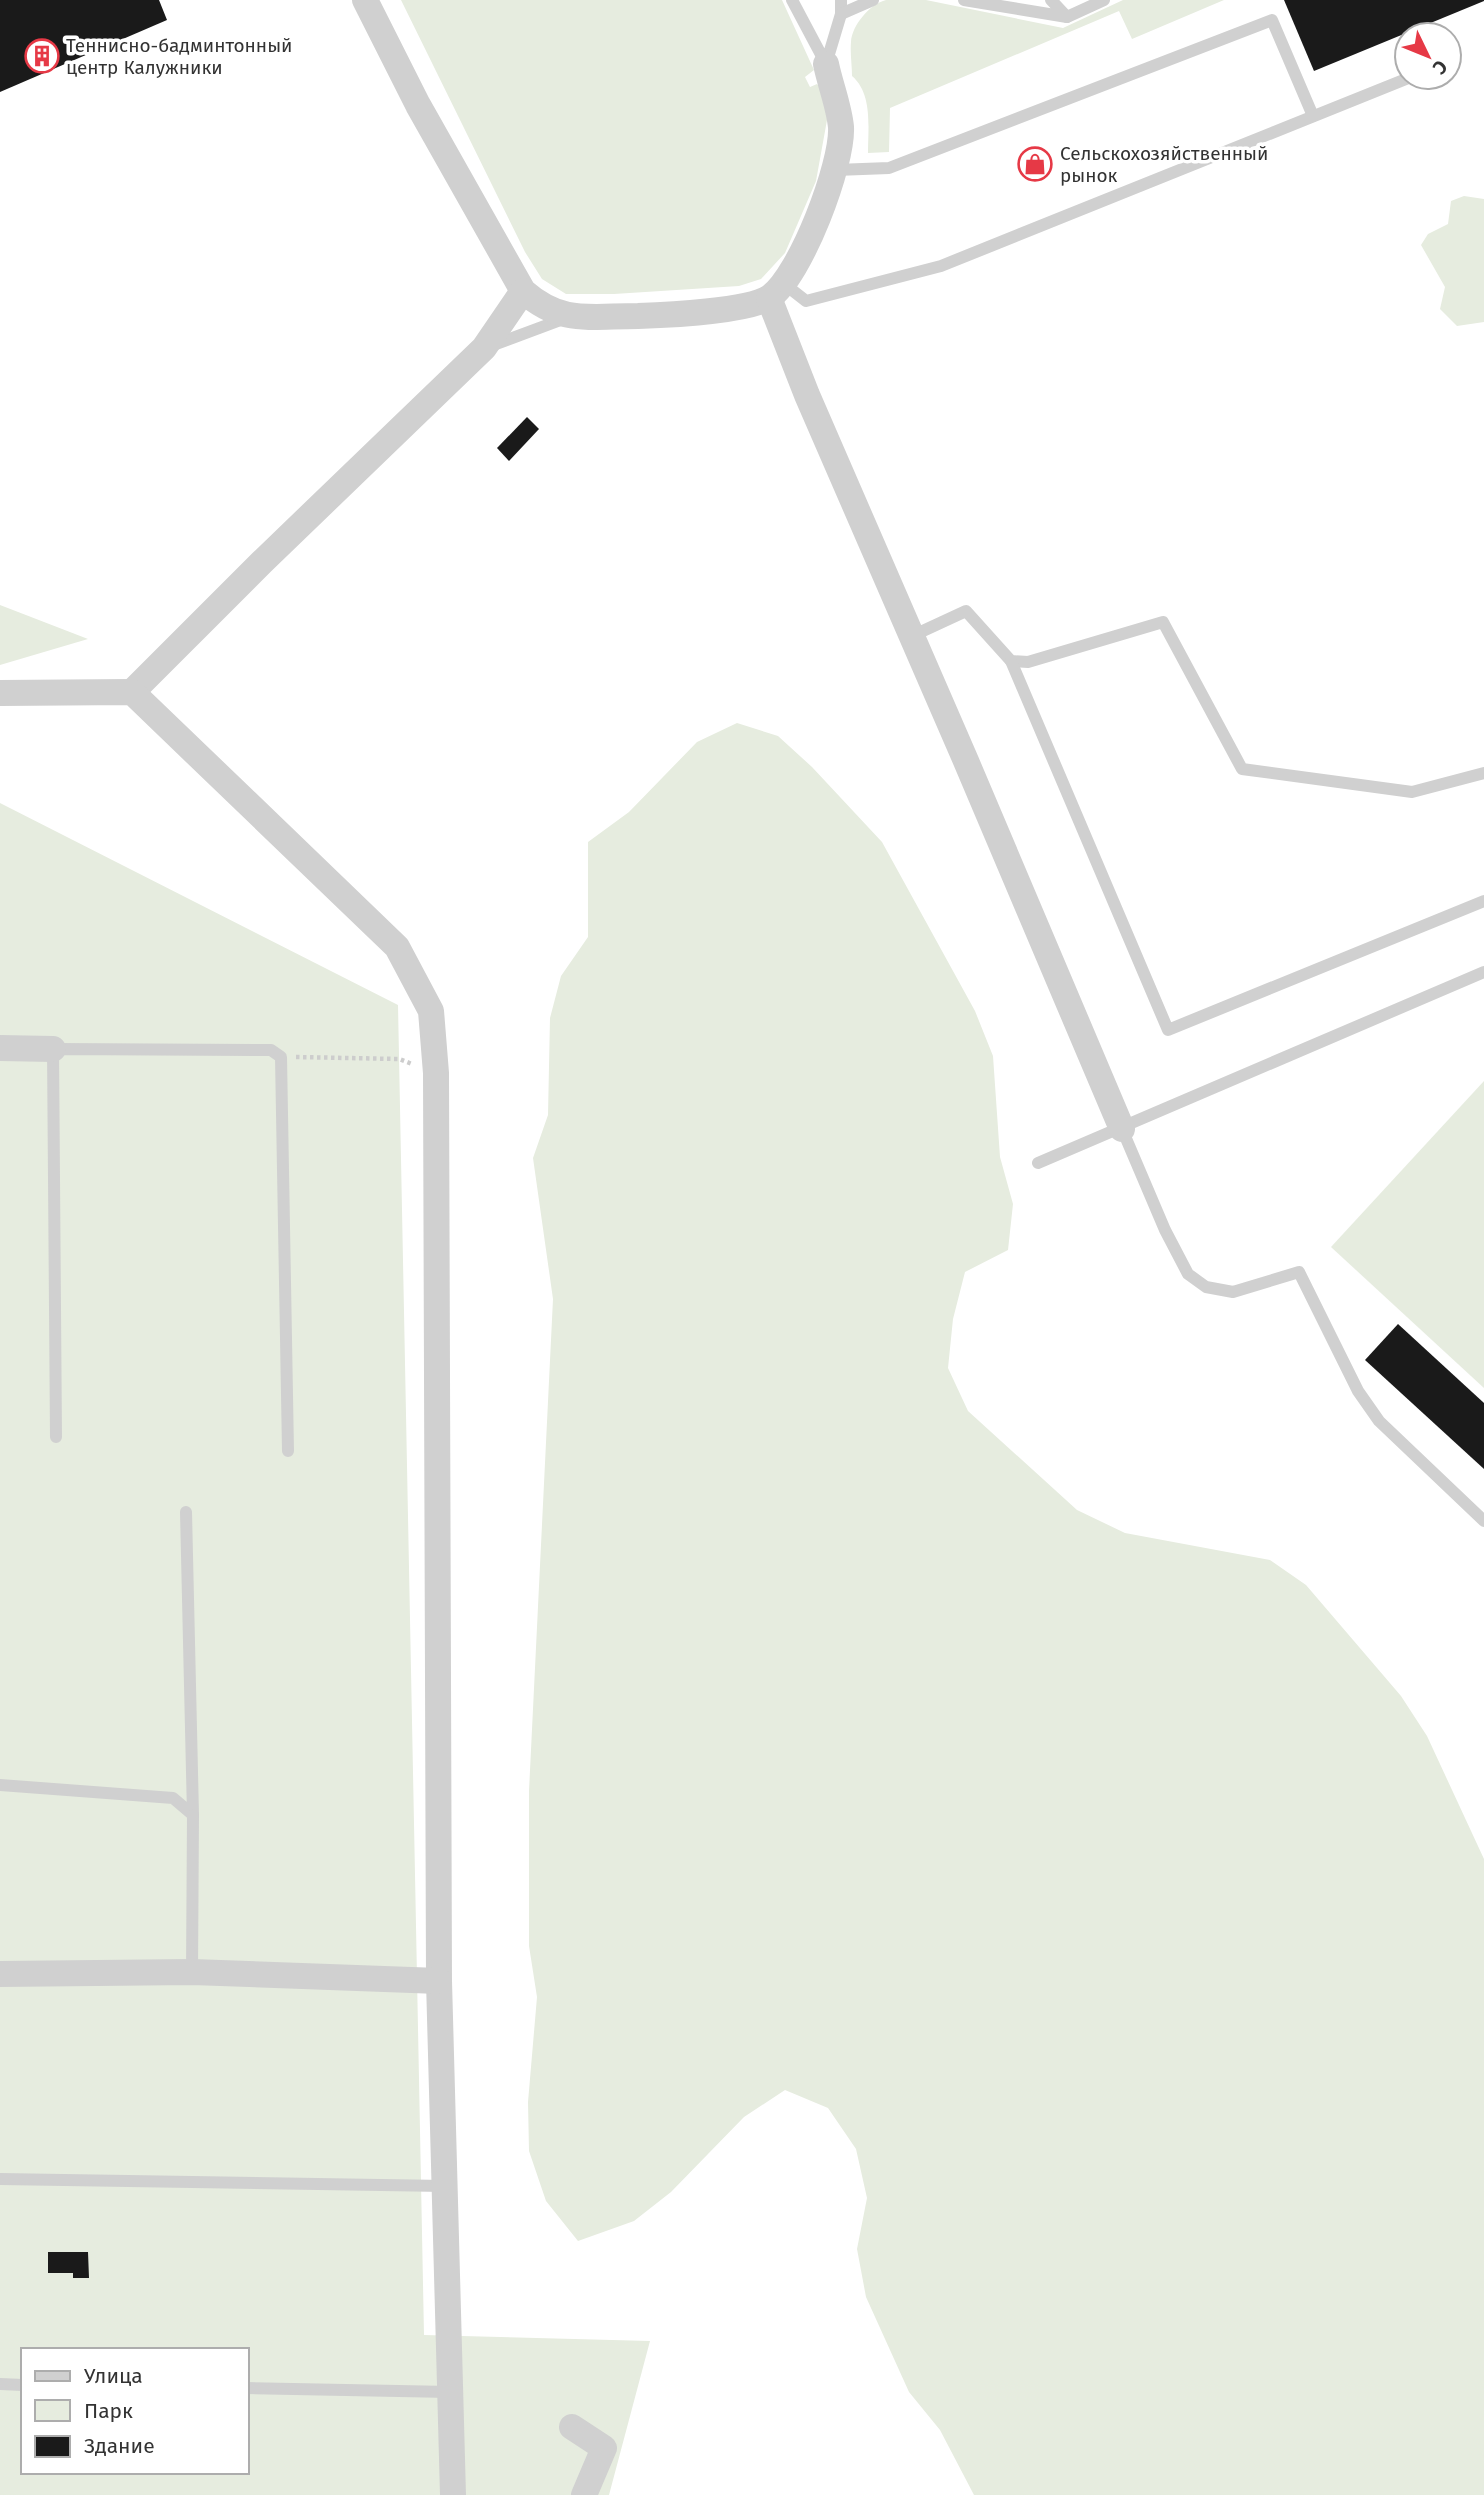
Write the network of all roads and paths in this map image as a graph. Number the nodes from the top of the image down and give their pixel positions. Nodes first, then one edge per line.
1 (365, 0) edge
2 (792, 0) edge
3 (841, 0) edge
4 (873, 0) edge
5 (964, 0) edge
6 (1051, 0) edge
7 (1104, 0) edge
8 (841, 14) junction
9 (1067, 17) junction
10 (826, 64) junction
11 (1393, 84) edge
12 (1313, 116) junction
13 (836, 170) junction
14 (523, 290) junction
15 (776, 291) junction
16 (568, 317) junction
17 (484, 348) junction
18 (912, 636) junction
19 (1011, 661) junction
20 (132, 692) junction
21 (0, 693) edge
22 (1484, 773) edge
23 (1484, 901) edge
24 (1484, 972) edge
25 (0, 1048) edge
26 (53, 1048) junction
27 (281, 1057) junction
28 (436, 1073) junction
29 (1122, 1129) junction
30 (1038, 1163) dead end
31 (56, 1437) dead end
32 (288, 1451) dead end
33 (186, 1512) dead end
34 (1484, 1521) edge
35 (0, 1785) edge
36 (193, 1815) junction
37 (192, 1972) junction
38 (0, 1974) edge
39 (439, 1981) junction
40 (0, 2179) edge
41 (445, 2186) junction
42 (0, 2384) edge
43 (21, 2385) edge
44 (248, 2388) edge
45 (451, 2392) junction
46 (572, 2427) dead end
47 (453, 2495) edge
48 (584, 2495) edge

1 - 14 street
2 - 10 lane
3 - 8 lane
4 - 8 lane
5 - 9 lane
6 - 9 lane
7 - 9 lane
8 - 10 lane
10 - 13 street
11 - 12 lane
12 - 13 lane
12 - 15 lane
13 - 15 street
14 - 16 street
14 - 17 street
15 - 16 street
15 - 18 street
16 - 17 lane
17 - 20 street
18 - 19 lane
18 - 29 street
19 - 22 lane
19 - 23 lane
20 - 21 street
20 - 28 street
24 - 29 lane
25 - 26 street
26 - 27 lane
26 - 31 lane
27 - 28 path
27 - 32 lane
28 - 39 street
29 - 30 lane
29 - 34 lane
33 - 36 lane
35 - 36 lane
36 - 37 lane
37 - 38 street
37 - 39 street
39 - 41 street
40 - 41 lane
41 - 45 street
42 - 43 lane
44 - 45 lane
45 - 47 street
46 - 48 street

